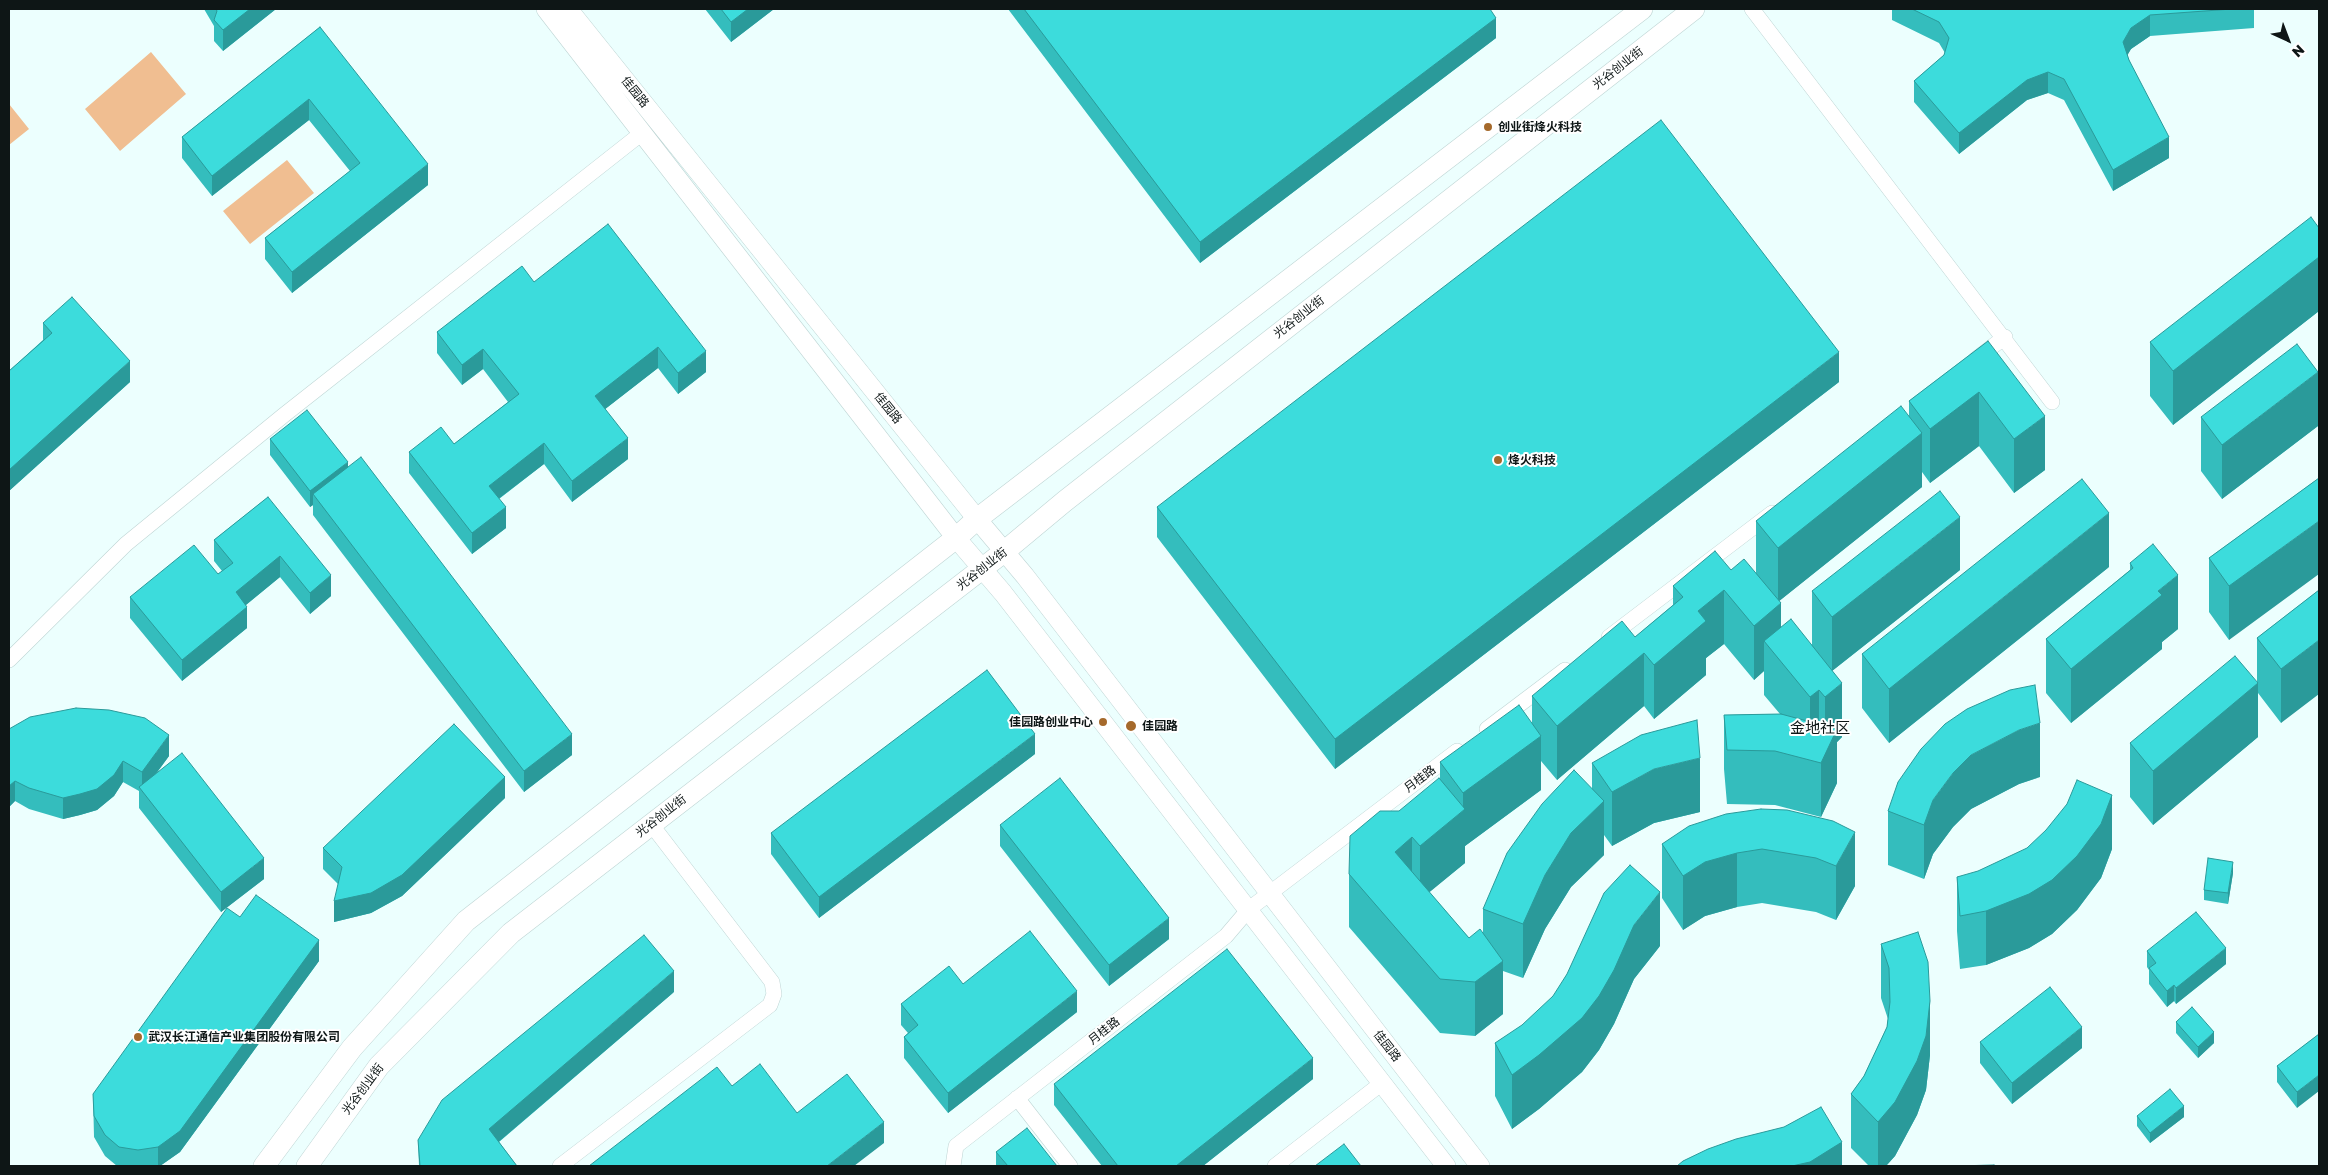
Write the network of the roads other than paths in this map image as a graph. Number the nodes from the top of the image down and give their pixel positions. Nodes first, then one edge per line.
1 (546, 9) edge
2 (568, 9) edge
3 (1642, 9) edge
4 (1694, 9) edge
5 (1752, 9) edge
6 (642, 133) junction
7 (2005, 338) junction
8 (1965, 367) edge
9 (2052, 402) dead end
10 (1783, 505) edge
11 (977, 519) junction
12 (956, 538) junction
13 (1005, 552) junction
14 (981, 570) junction
15 (1594, 648) edge
16 (9, 660) edge
17 (1578, 660) edge
18 (651, 824) junction
19 (1269, 893) junction
20 (1248, 909) junction
21 (1382, 1083) junction
22 (1017, 1098) junction
23 (264, 1166) edge
24 (307, 1166) edge
25 (560, 1166) edge
26 (952, 1166) edge
27 (1070, 1166) edge
28 (1275, 1166) edge
29 (1446, 1166) edge
30 (1480, 1166) edge

1 - 6 street, 佳园路
2 - 11 street, 佳园路
3 - 11 main road
4 - 13 main road, 光谷创业街
5 - 7 street
6 - 12 street, 佳园路
6 - 16 street
7 - 8 street
7 - 9 street
10 - 15 street
11 - 12 main road
11 - 13 street, 佳园路
12 - 14 street, 佳园路
12 - 23 main road
13 - 14 main road, 光谷创业街
13 - 19 street, 佳园路
14 - 18 main road, 光谷创业街
14 - 20 street, 佳园路
17 - 19 street, 月桂路
18 - 24 main road, 光谷创业街
18 - 25 street
19 - 20 street, 月桂路
19 - 30 street, 佳园路
20 - 21 street, 佳园路
20 - 22 street, 月桂路
21 - 28 street
21 - 29 street, 佳园路
22 - 26 street, 月桂路
22 - 27 street

